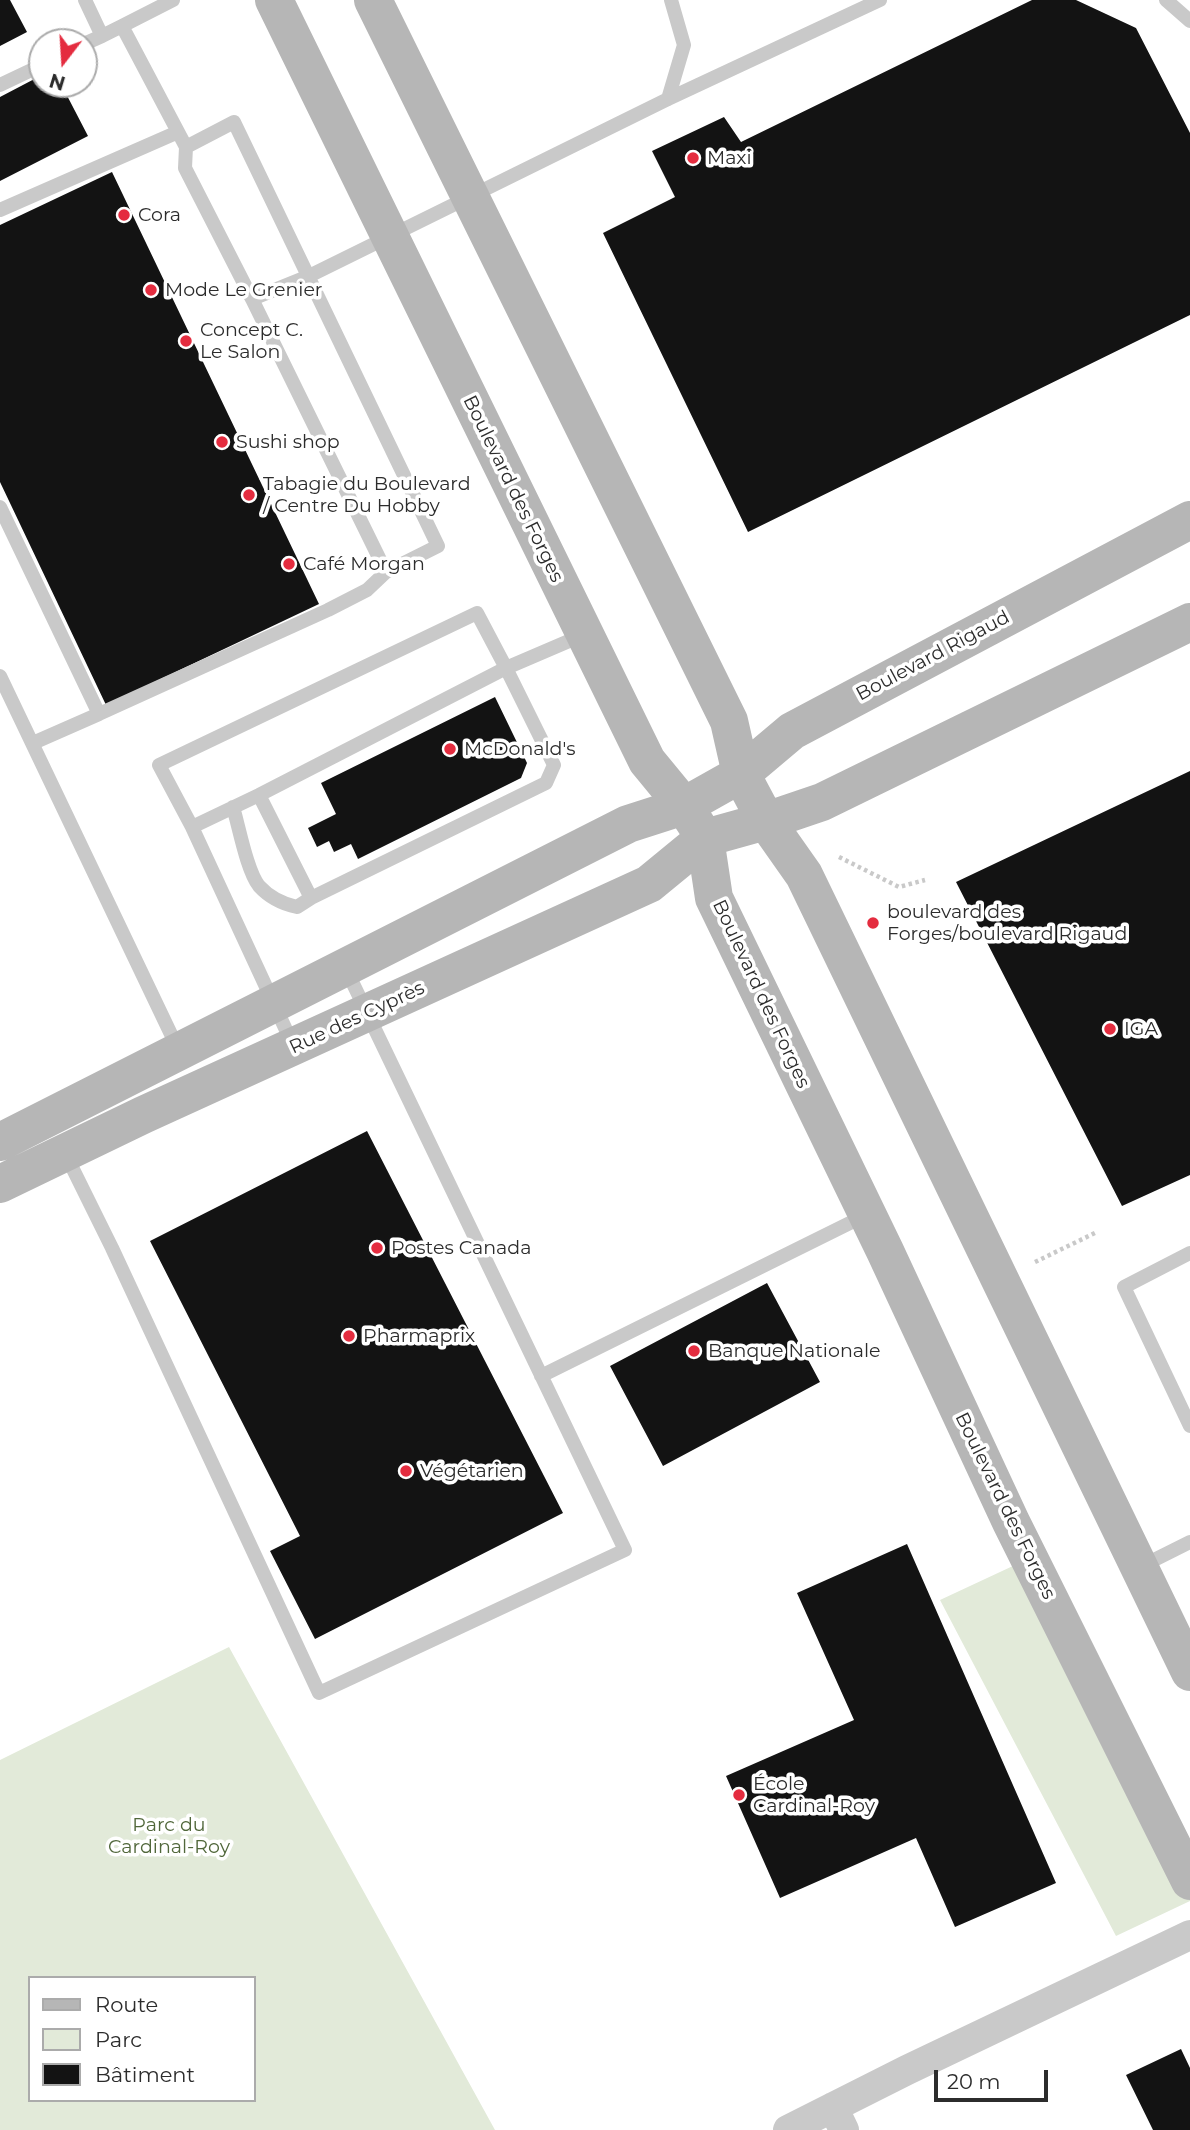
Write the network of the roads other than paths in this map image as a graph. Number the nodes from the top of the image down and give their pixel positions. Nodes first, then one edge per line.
1 (85, 0) edge
2 (274, 0) edge
3 (373, 0) edge
4 (671, 0) edge
5 (880, 0) edge
6 (1166, 0) edge
7 (165, 2) edge
8 (1190, 21) edge
9 (122, 26) junction
10 (102, 36) junction
11 (98, 38) edge
12 (28, 72) edge
13 (0, 85) edge
14 (668, 99) junction
15 (178, 132) junction
16 (186, 147) junction
17 (470, 196) junction
18 (0, 210) edge
19 (388, 236) junction
20 (309, 276) junction
21 (252, 299) junction
22 (0, 508) edge
23 (1190, 520) edge
24 (386, 572) junction
25 (1190, 622) edge
26 (584, 635) junction
27 (506, 668) junction
28 (0, 676) edge
29 (99, 714) junction
30 (33, 743) junction
31 (741, 774) junction
32 (260, 795) junction
33 (684, 806) junction
34 (233, 807) junction
35 (766, 821) junction
36 (192, 827) junction
37 (705, 838) junction
38 (311, 898) junction
39 (345, 968) junction
40 (274, 1004) junction
41 (367, 1013) junction
42 (293, 1047) junction
43 (180, 1052) junction
44 (56, 1136) junction
45 (0, 1142) edge
46 (0, 1184) edge
47 (867, 1214) junction
48 (1190, 1253) edge
49 (541, 1376) junction
50 (1190, 1426) edge
51 (1190, 1542) edge
52 (1139, 1568) junction
53 (1190, 1672) edge
54 (1190, 1881) edge
55 (1190, 1935) edge
56 (838, 2119) edge
57 (788, 2130) edge

1 - 10 lane
2 - 19 main road, Boulevard des Forges
3 - 17 main road
4 - 14 lane
5 - 14 lane
6 - 8 lane
7 - 9 lane
9 - 10 lane
9 - 15 lane
10 - 11 lane
12 - 13 lane
14 - 17 lane
15 - 16 lane
15 - 18 lane
16 - 20 lane
16 - 21 lane
17 - 19 lane
17 - 31 main road
19 - 20 lane
19 - 26 main road, Boulevard des Forges
20 - 21 lane
20 - 24 lane
21 - 24 lane
22 - 29 lane
23 - 31 main road, Boulevard Rigaud
24 - 29 lane
25 - 35 main road
26 - 27 lane
26 - 33 main road, Boulevard des Forges
27 - 32 lane
27 - 36 lane
27 - 38 lane
28 - 30 lane
29 - 30 lane
30 - 43 lane
31 - 33 main road, Boulevard Rigaud
31 - 35 main road
32 - 34 lane
32 - 38 lane
33 - 37 main road, Boulevard des Forges
33 - 39 main road, Rue des Cyprès
34 - 36 lane
34 - 38 lane
35 - 37 main road
35 - 52 main road
36 - 40 lane
37 - 41 main road, Rue des Cyprès
37 - 47 main road, Boulevard des Forges
39 - 40 main road, Rue des Cyprès
39 - 41 lane
40 - 42 lane
40 - 43 main road, Rue des Cyprès
41 - 42 main road, Rue des Cyprès
41 - 49 lane
42 - 44 main road, Rue des Cyprès
43 - 44 main road, Rue des Cyprès
44 - 45 main road, Rue des Cyprès
44 - 46 main road, Rue des Cyprès
44 - 49 lane
47 - 49 lane
47 - 54 main road, Boulevard des Forges
48 - 50 lane
51 - 52 lane
52 - 53 main road
55 - 56 street
56 - 57 street

